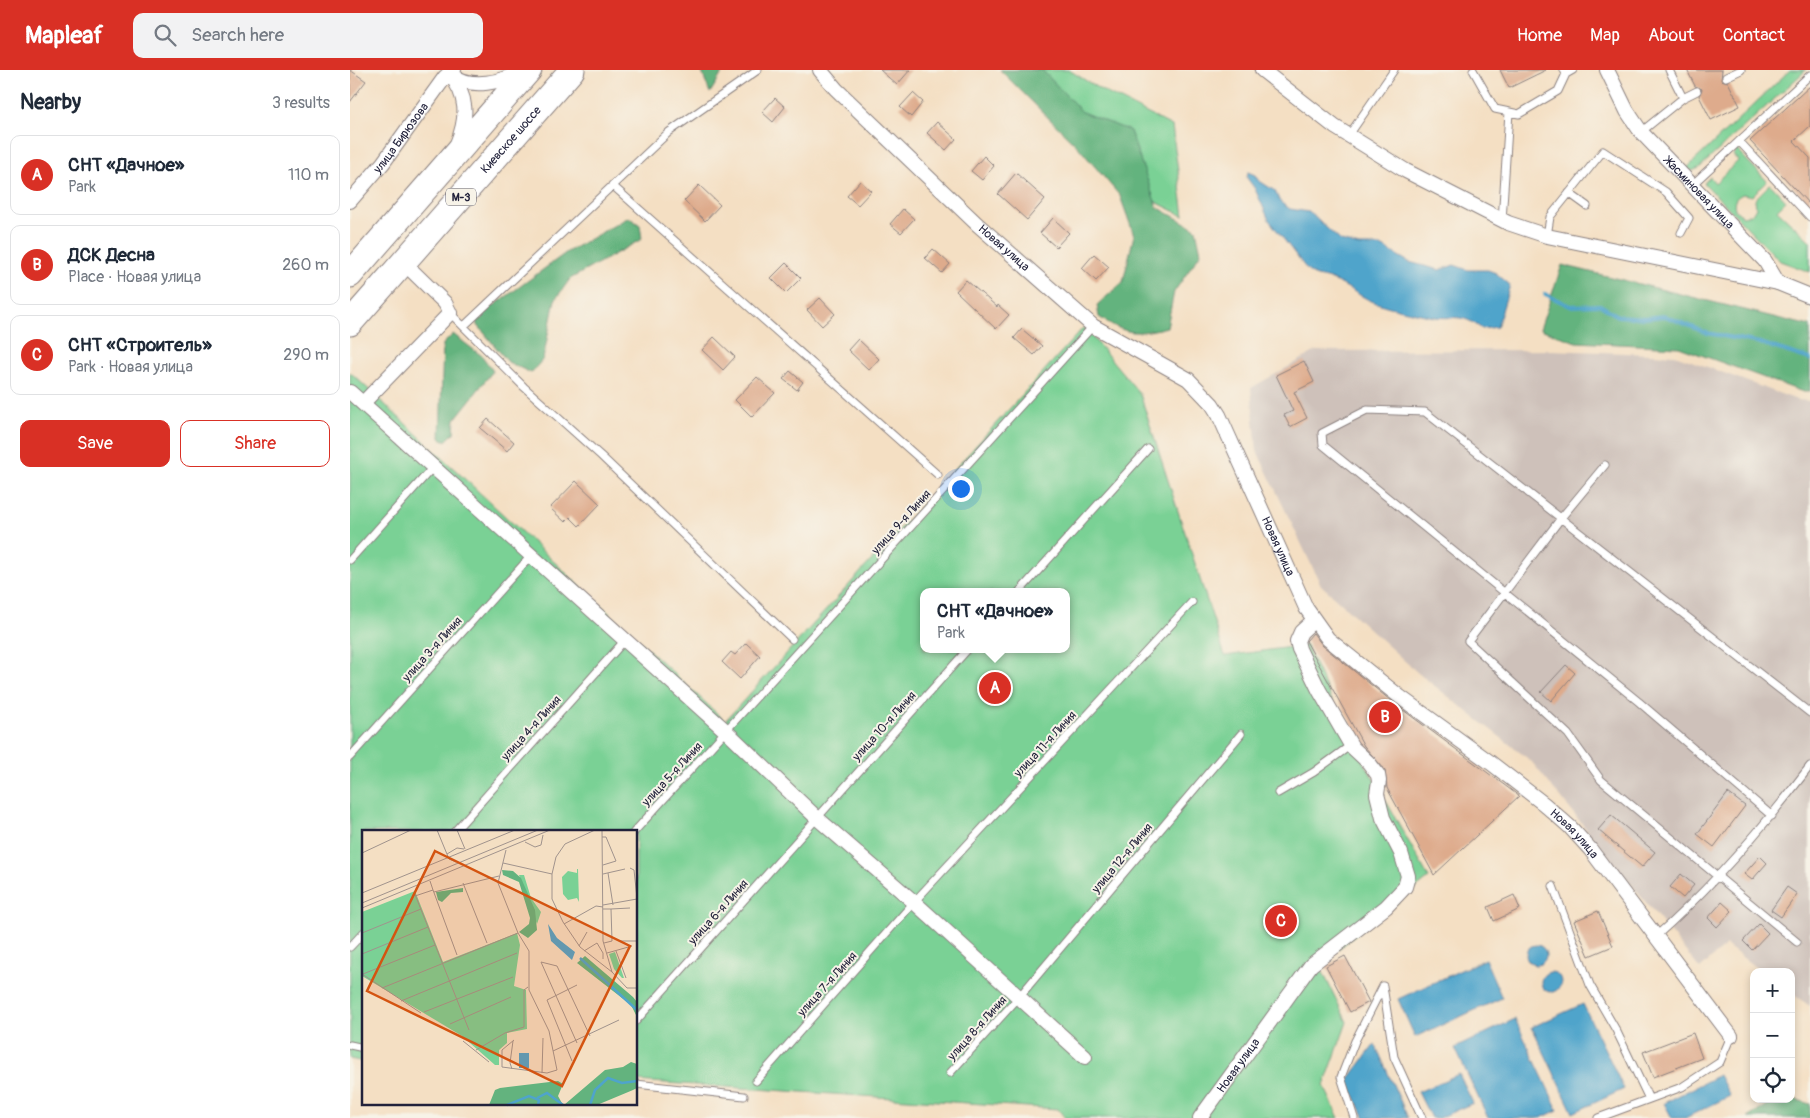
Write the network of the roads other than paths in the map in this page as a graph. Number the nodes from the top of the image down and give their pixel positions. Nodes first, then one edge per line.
1 (522, 70) edge
2 (529, 70) edge
3 (572, 70) edge
4 (758, 70) edge
5 (820, 70) edge
6 (1262, 70) edge
7 (1394, 70) edge
8 (1473, 70) edge
9 (1607, 70) edge
10 (1669, 70) edge
11 (1741, 70) edge
12 (450, 71) edge
13 (1568, 71) edge
14 (1810, 75) edge
15 (1726, 77) dead end
16 (1697, 91) dead end
17 (1683, 98) junction
18 (1509, 112) junction
19 (1641, 132) junction
20 (1349, 135) junction
21 (1739, 141) junction
22 (438, 176) junction
23 (612, 185) junction
24 (1692, 185) junction
25 (1569, 193) junction
26 (350, 201) edge
27 (1587, 206) dead end
28 (1810, 217) edge
29 (1502, 221) junction
30 (1681, 233) dead end
31 (1548, 236) junction
32 (404, 263) junction
33 (350, 276) edge
34 (1778, 283) junction
35 (1810, 296) edge
36 (450, 313) junction
37 (350, 323) edge
38 (464, 326) junction
39 (1093, 326) junction
40 (350, 392) edge
41 (363, 403) junction
42 (1148, 449) dead end
43 (1605, 465) dead end
44 (434, 466) junction
45 (938, 475) dead end
46 (1561, 518) junction
47 (530, 557) junction
48 (350, 560) edge
49 (1023, 588) edge
50 (1505, 594) junction
51 (1192, 602) dead end
52 (1314, 620) junction
53 (792, 639) dead end
54 (625, 640) junction
55 (964, 653) edge
56 (1810, 713) edge
57 (726, 732) junction
58 (1241, 734) dead end
59 (1351, 745) junction
60 (350, 757) edge
61 (1810, 766) edge
62 (1278, 792) dead end
63 (1772, 816) junction
64 (817, 818) junction
65 (456, 830) edge
66 (636, 830) edge
67 (1718, 876) junction
68 (1553, 886) dead end
69 (914, 902) junction
70 (362, 934) edge
71 (1655, 938) junction
72 (1797, 942) dead end
73 (350, 948) edge
74 (1019, 997) junction
75 (638, 1019) edge
76 (1731, 1036) joint
77 (1084, 1058) dead end
78 (950, 1073) dead end
79 (756, 1081) dead end
80 (638, 1084) edge
81 (744, 1096) dead end
82 (1649, 1099) junction
83 (1200, 1118) edge
84 (1354, 1118) edge
85 (1422, 1118) edge
86 (1598, 1118) edge

1 - 12 street
2 - 22 highway, М-3
3 - 32 highway, Киевское шоссе / М-3
4 - 23 lane
5 - 39 street, Новая улица
6 - 20 street
7 - 20 lane
8 - 18 lane
9 - 19 street, Жасминовая улица
10 - 17 lane
11 - 15 lane
12 - 22 street
12 - 26 street, улица Бирюзова
13 - 18 lane
14 - 21 lane
16 - 17 lane
17 - 19 lane
18 - 29 lane
19 - 24 street, Жасминовая улица
20 - 29 street
21 - 24 lane
21 - 28 lane
22 - 33 highway, М-3
23 - 38 lane
23 - 45 lane
24 - 34 street, Жасминовая улица
25 - 27 lane
25 - 30 lane
25 - 31 lane
29 - 31 street
31 - 34 street
32 - 36 street
32 - 37 highway, Киевское шоссе / М-3
34 - 35 street
36 - 38 lane
36 - 41 street
38 - 53 lane
39 - 52 street, Новая улица
39 - 57 lane, улица 9-я Линия
40 - 41 street
41 - 44 street
42 - 49 lane
43 - 46 lane
44 - 47 street
44 - 48 lane
46 - 50 lane
46 - 50 lane
46 - 56 lane
47 - 54 street
47 - 60 lane, улица 3-я Линия
50 - 63 lane
50 - 67 lane
51 - 69 lane, улица 11-я Линия
52 - 59 street, Новая улица
52 - 71 street, Новая улица
54 - 57 street
54 - 65 lane, улица 4-я Линия
55 - 64 lane, улица 10-я Линия
57 - 64 street
57 - 66 lane, улица 5-я Линия
58 - 74 lane, улица 12-я Линия
59 - 62 lane
59 - 83 street, Новая улица
61 - 63 lane
63 - 67 lane
64 - 69 street
64 - 75 lane, улица 6-я Линия
67 - 71 lane
67 - 72 lane
68 - 82 lane
69 - 74 street
69 - 79 lane, улица 7-я Линия
70 - 73 lane
71 - 76 street, Новая улица
74 - 77 street
74 - 78 lane, улица 8-я Линия
76 - 82 lane
80 - 81 lane
82 - 86 lane
84 - 85 lane

